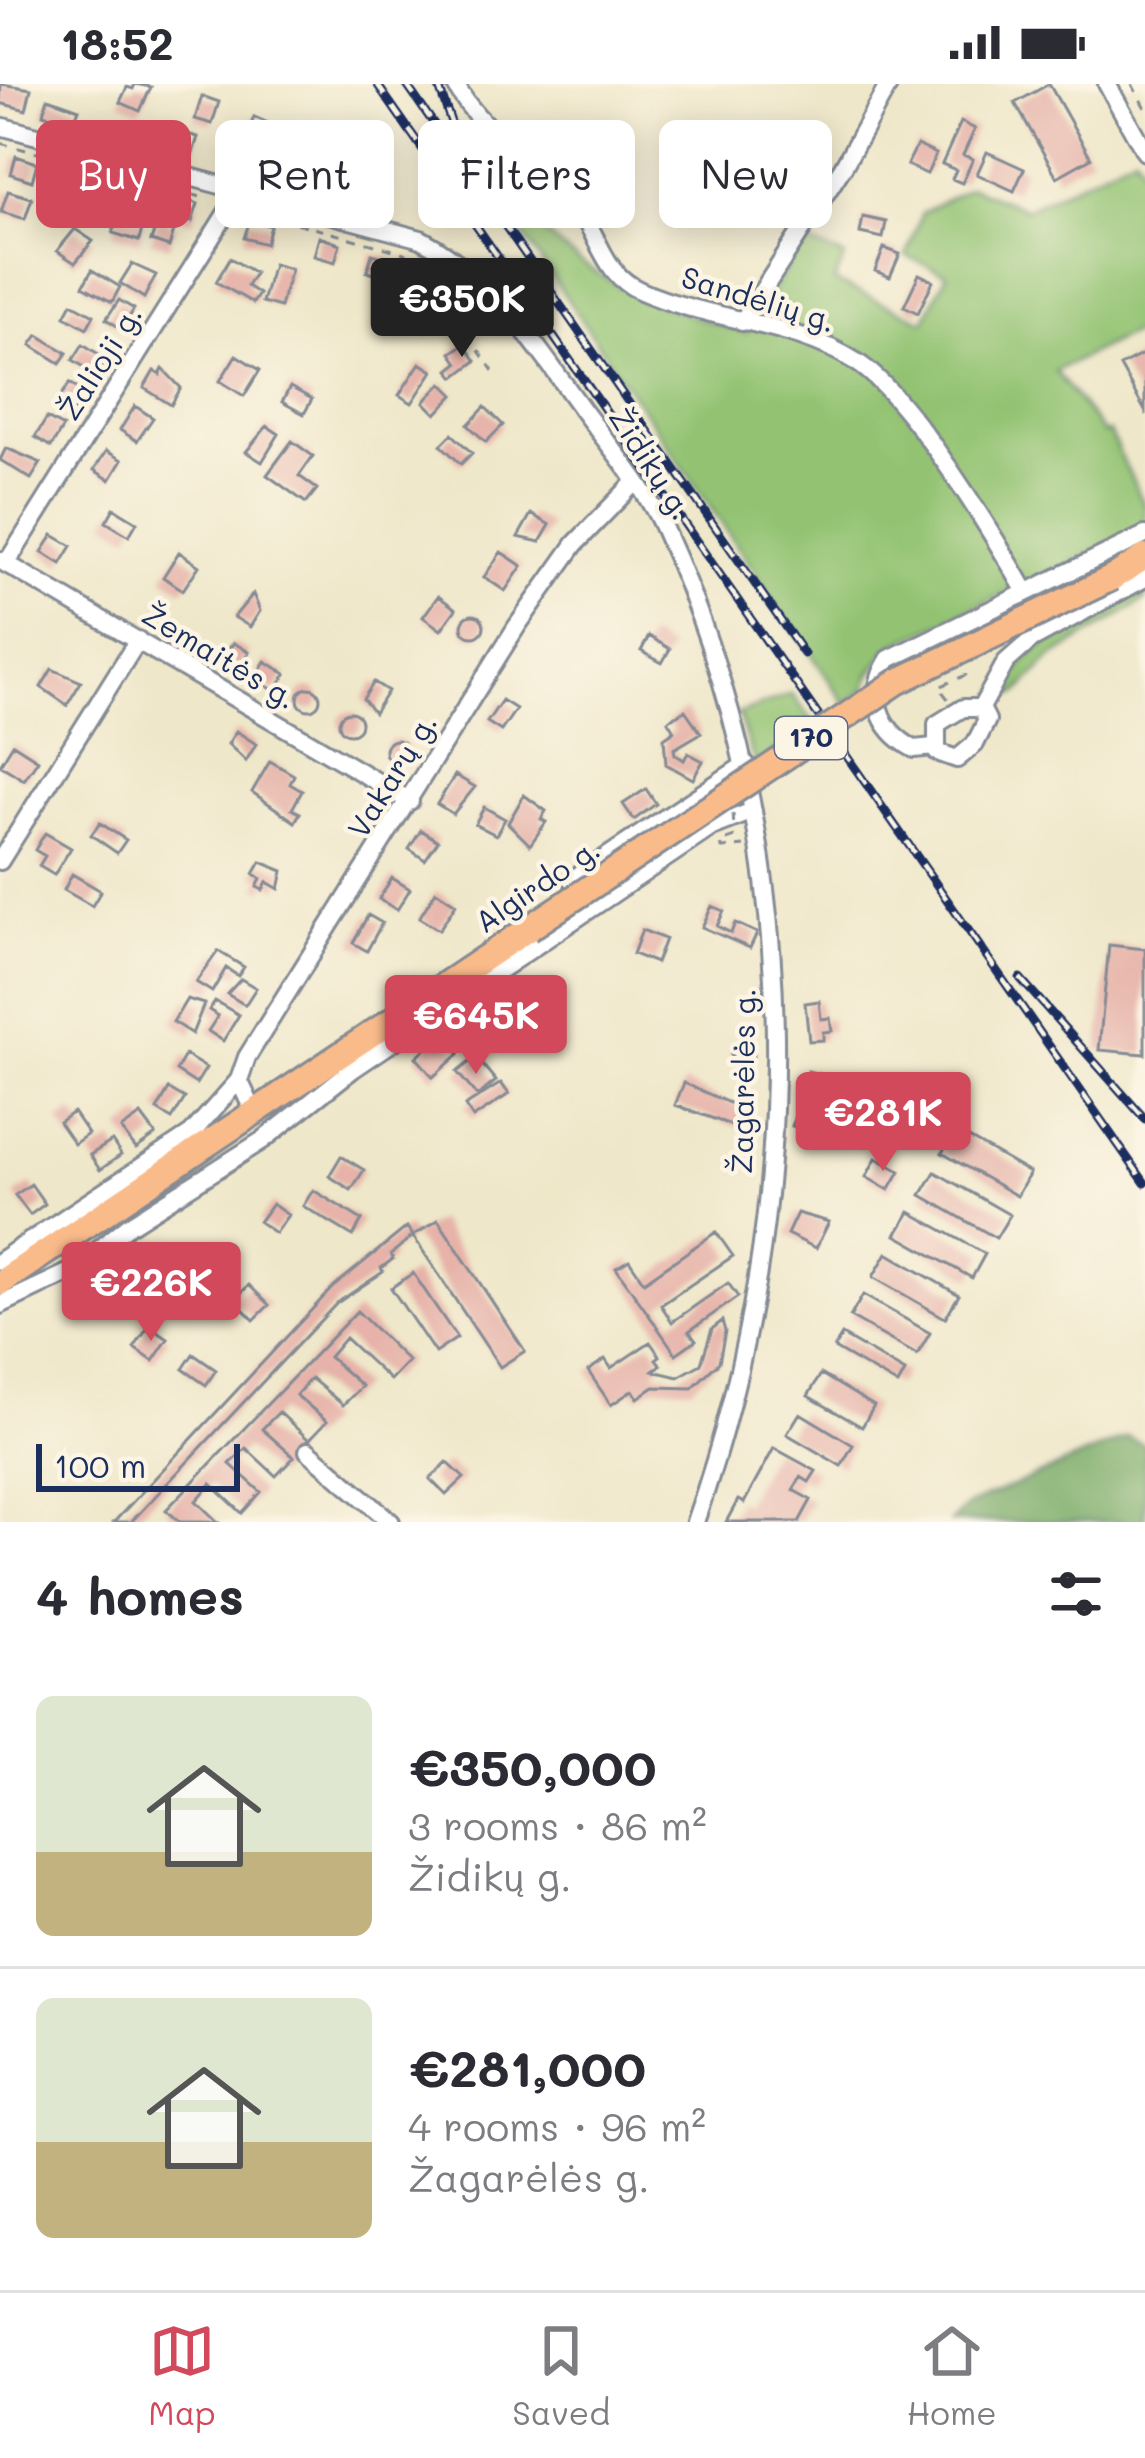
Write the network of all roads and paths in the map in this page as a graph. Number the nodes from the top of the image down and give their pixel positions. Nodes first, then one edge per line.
1 (455, 84) edge
2 (889, 84) edge
3 (1107, 84) edge
4 (1132, 84) edge
5 (1145, 108) edge
6 (0, 126) edge
7 (0, 143) edge
8 (1145, 152) edge
9 (215, 191) edge
10 (215, 193) edge
11 (218, 228) edge
12 (328, 228) edge
13 (372, 228) edge
14 (742, 322) junction
15 (494, 371) dead end
16 (634, 483) junction
17 (1145, 535) edge
18 (3, 562) edge
19 (1135, 569) edge
20 (1026, 592) junction
21 (139, 640) junction
22 (981, 708) junction
23 (934, 747) junction
24 (747, 771) junction
25 (410, 801) junction
26 (753, 812) junction
27 (735, 840) dead end
28 (745, 846) dead end
29 (0, 861) edge
30 (572, 880) dead end
31 (239, 1080) junction
32 (255, 1114) junction
33 (0, 1261) edge
34 (0, 1283) edge
35 (0, 1305) edge
36 (308, 1451) dead end
37 (391, 1522) edge
38 (695, 1522) edge

1 - 14 street, Sandėlių g.
2 - 14 street
3 - 8 street
4 - 5 path
6 - 9 street, Židikų g.
7 - 10 path
11 - 18 street, Žalioji g.
12 - 15 path
13 - 16 street, Židikų g.
14 - 20 street, Sandėlių g.
16 - 24 street, Židikų g.
16 - 25 street, Vakarų g.
17 - 20 street
18 - 21 street, Žemaitės g.
19 - 22 street
19 - 32 main road, Algirdo g. / 170, bridge
20 - 23 street
21 - 25 street, Žemaitės g.
21 - 29 street
22 - 23 street
22 - 23 street
24 - 26 street, Žagarėlės g.
24 - 30 street
25 - 31 street, Vakarų g.
26 - 35 street
26 - 38 street, Žagarėlės g.
27 - 28 path
31 - 32 street
31 - 33 street
32 - 34 main road, Algirdo g. / 170
36 - 37 street

